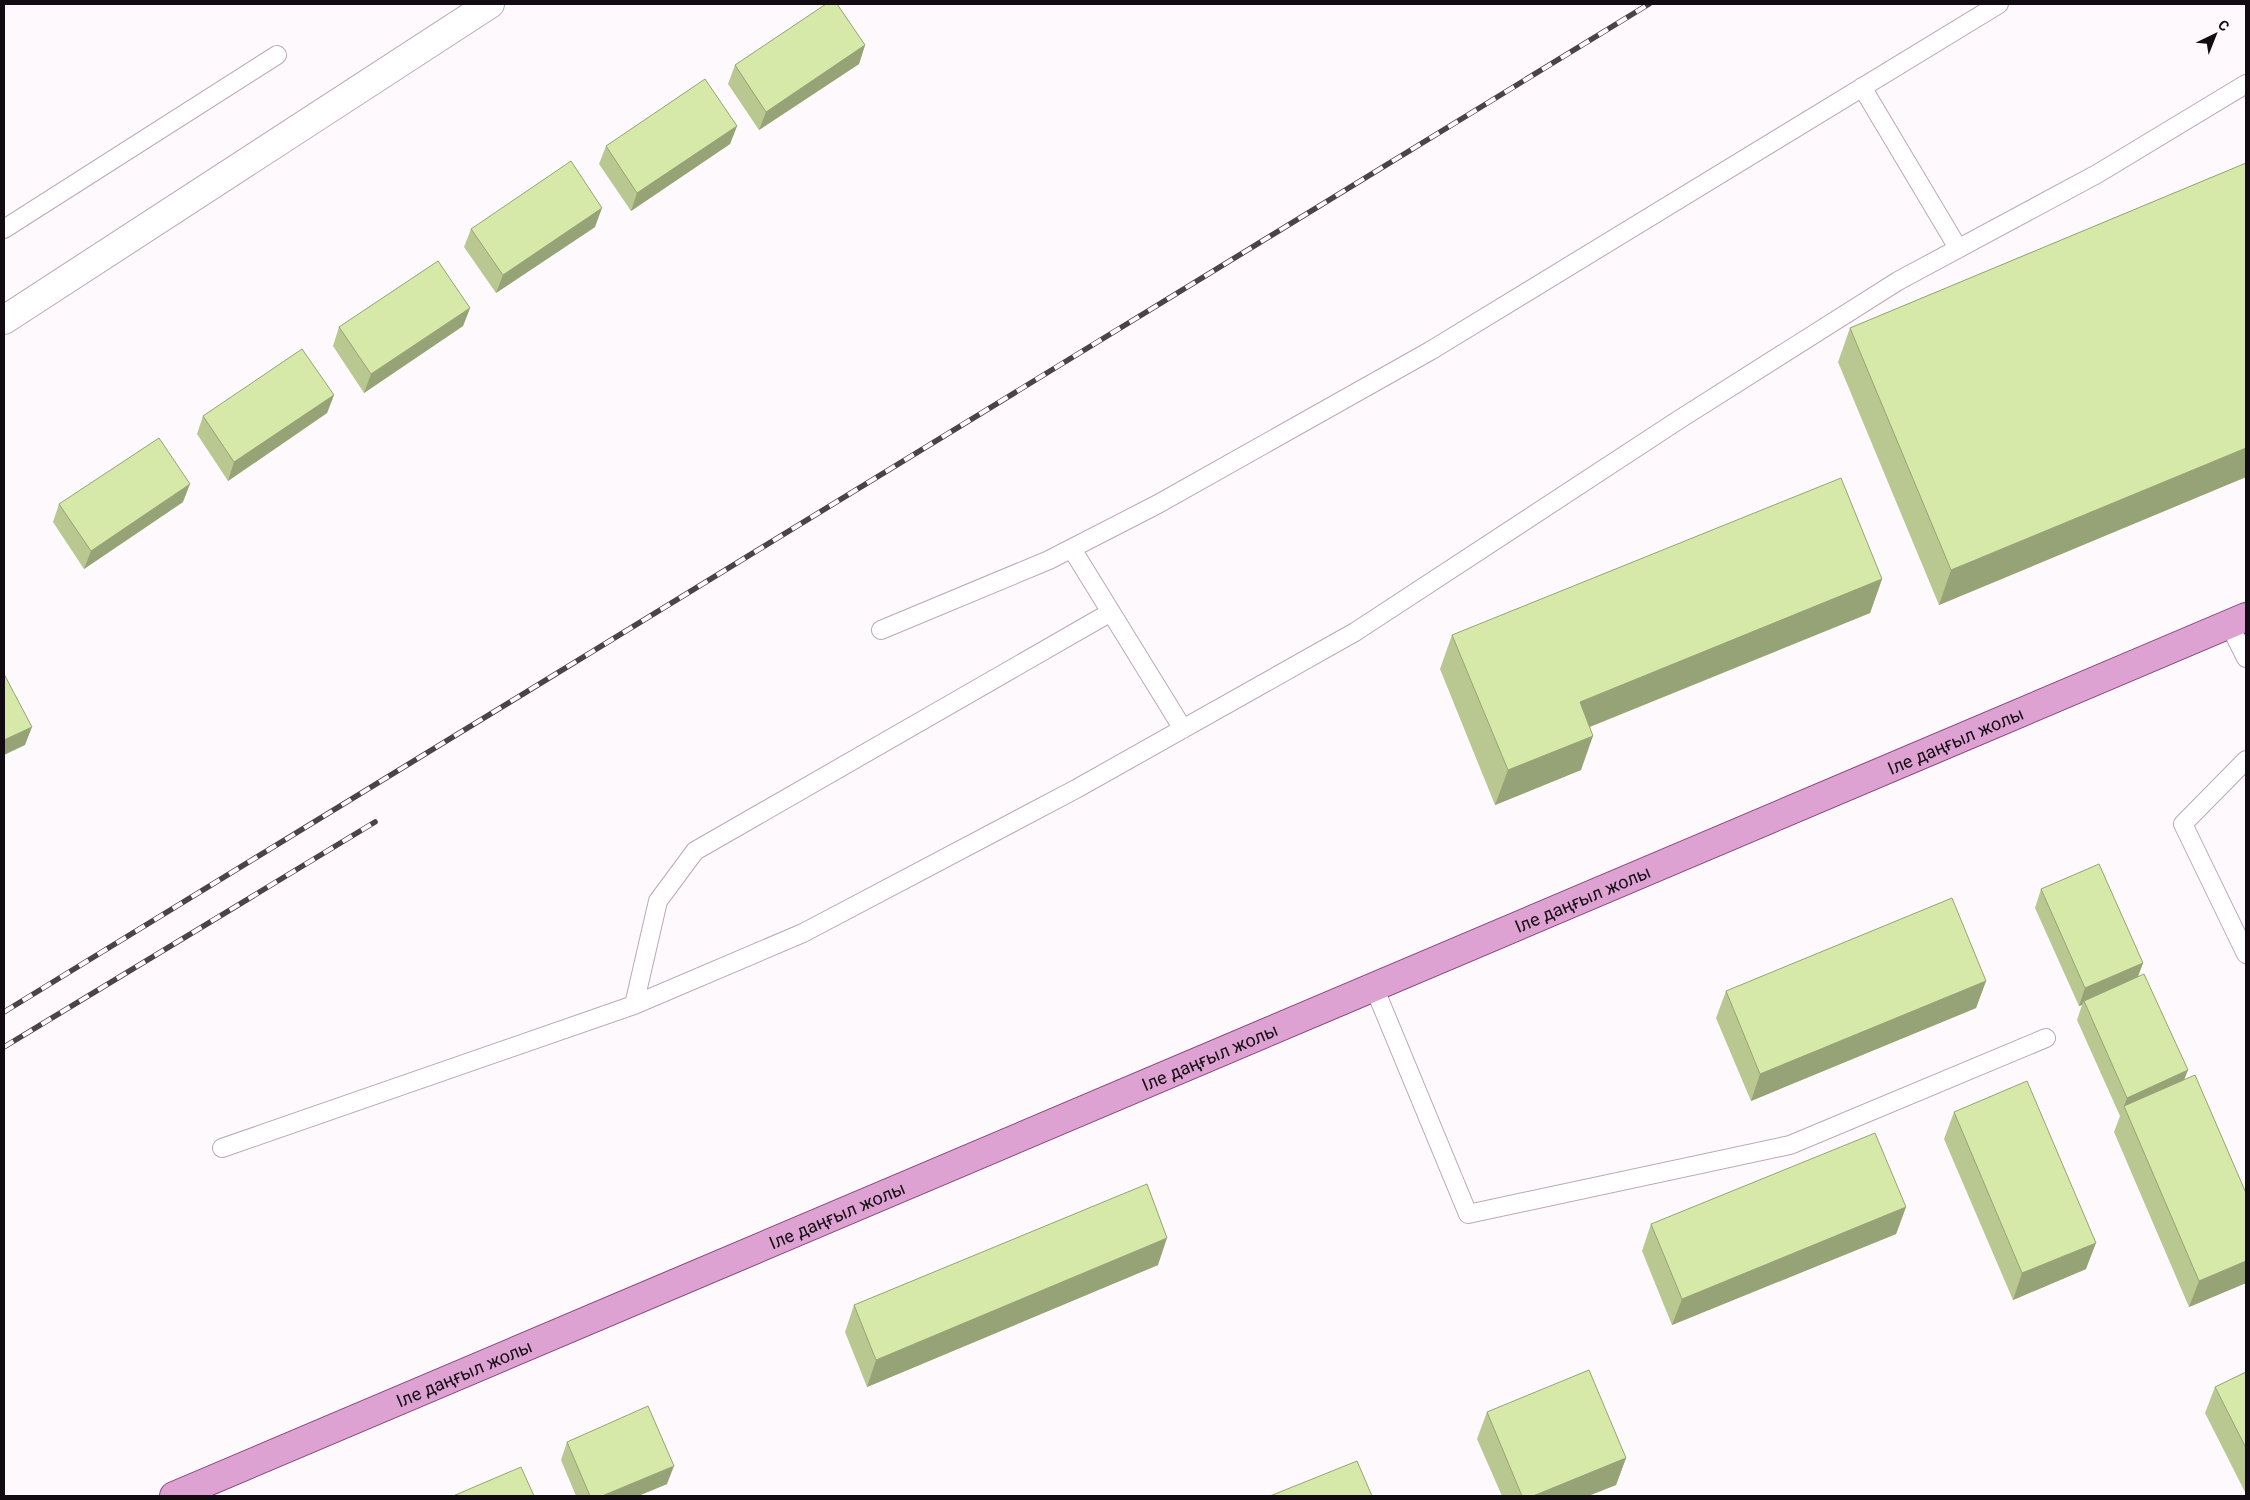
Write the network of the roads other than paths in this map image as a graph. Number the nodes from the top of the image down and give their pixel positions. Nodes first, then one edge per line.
1 (490, 4) edge
2 (1999, 4) edge
3 (277, 55) dead end
4 (2246, 84) edge
5 (1862, 87) junction
6 (4, 229) edge
7 (1958, 248) junction
8 (4, 320) edge
9 (1072, 548) junction
10 (1111, 612) junction
11 (2238, 621) edge
12 (881, 630) dead end
13 (2246, 658) edge
14 (1183, 729) junction
15 (2246, 760) edge
16 (2246, 954) edge
17 (1374, 987) junction
18 (634, 1005) junction
19 (2046, 1038) dead end
20 (222, 1148) dead end
21 (174, 1496) edge

1 - 8 street
2 - 5 lane
3 - 6 lane
4 - 7 lane
5 - 7 lane
5 - 9 lane
7 - 14 lane
9 - 10 lane
9 - 12 lane
10 - 14 lane
10 - 18 lane
11 - 13 lane
11 - 17 main road, Іле даңғыл жолы
14 - 18 lane
15 - 16 lane
17 - 19 lane
17 - 21 main road, Іле даңғыл жолы
18 - 20 lane

